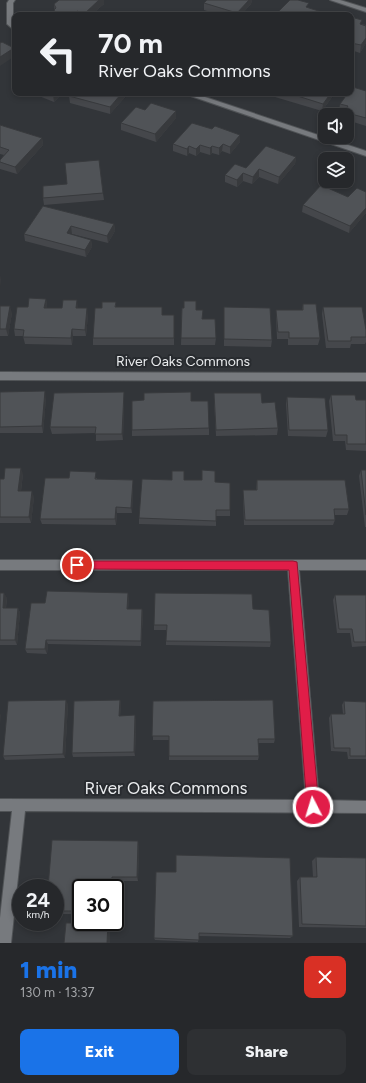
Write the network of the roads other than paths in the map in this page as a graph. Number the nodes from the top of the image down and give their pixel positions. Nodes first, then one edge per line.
1 (12, 0) edge
2 (333, 0) edge
3 (366, 10) edge
4 (12, 26) edge
5 (195, 96) edge
6 (366, 154) edge
7 (0, 376) edge
8 (366, 377) edge
9 (0, 565) edge
10 (293, 565) junction
11 (366, 565) edge
12 (0, 805) edge
13 (19, 805) junction
14 (313, 807) junction
15 (366, 807) edge
16 (4, 943) edge

1 - 4 street
2 - 3 street
5 - 6 street
7 - 8 street, River Oaks Commons
9 - 10 street
10 - 11 street
10 - 14 street
12 - 13 street, River Oaks Commons
13 - 14 street, River Oaks Commons
13 - 16 street
14 - 15 street, River Oaks Commons

